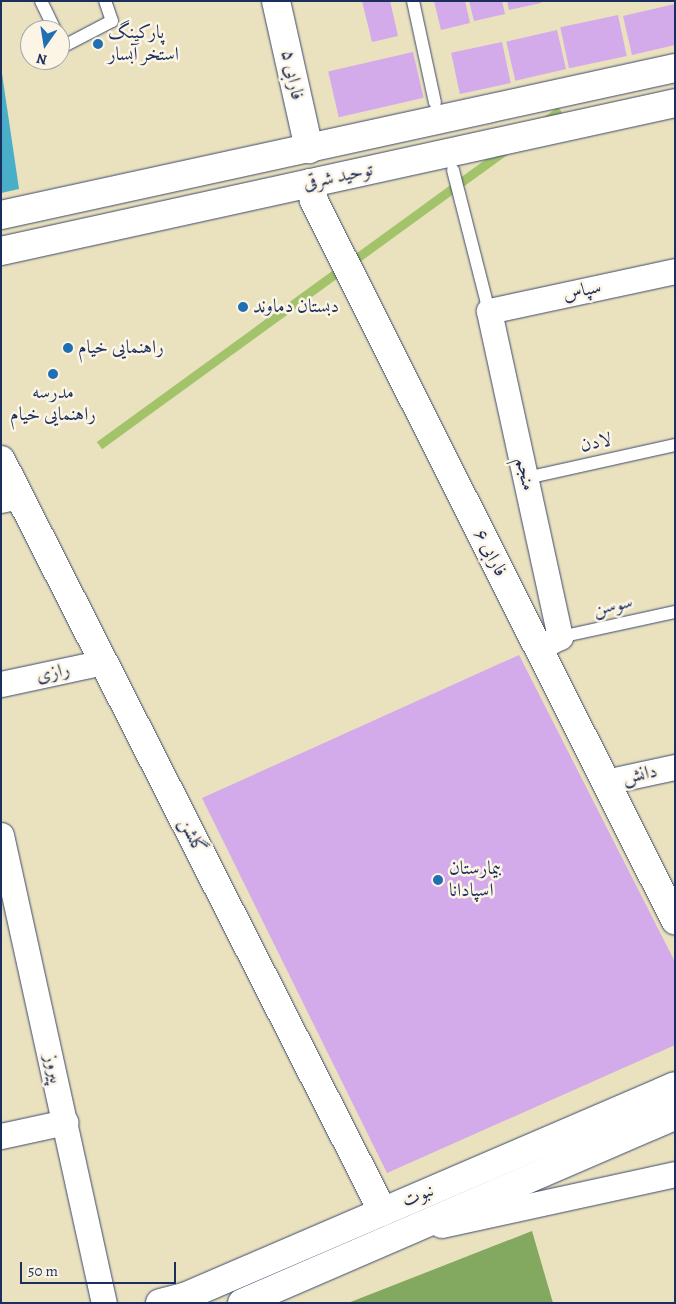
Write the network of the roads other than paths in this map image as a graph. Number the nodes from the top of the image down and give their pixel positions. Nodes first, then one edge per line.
1 (41, 1) edge
2 (105, 1) edge
3 (276, 1) edge
4 (413, 1) edge
5 (50, 20) edge
6 (70, 42) edge
7 (675, 68) edge
8 (435, 103) dead end
9 (675, 103) edge
10 (309, 149) junction
11 (453, 170) dead end
12 (310, 183) junction
13 (1, 215) edge
14 (1, 251) edge
15 (675, 271) edge
16 (489, 311) junction
17 (675, 445) edge
18 (1, 460) edge
19 (526, 478) junction
20 (10, 498) edge
21 (675, 612) edge
22 (549, 642) junction
23 (104, 662) junction
24 (1, 684) edge
25 (675, 768) edge
26 (606, 782) junction
27 (1, 834) edge
28 (675, 920) edge
29 (675, 1086) edge
30 (675, 1116) edge
31 (65, 1122) junction
32 (1, 1136) edge
33 (675, 1174) edge
34 (511, 1199) junction
35 (383, 1212) junction
36 (258, 1265) junction
37 (269, 1291) junction
38 (104, 1303) edge
39 (160, 1303) edge
40 (242, 1303) edge

1 - 5 lane
2 - 6 lane
3 - 10 street, فارابی ۵
4 - 8 lane
7 - 10 street, توحید شرقی
9 - 12 street, توحید شرقی
10 - 13 street, توحید شرقی
11 - 16 lane
12 - 14 street, توحید شرقی
12 - 22 street, فارابی ۶
15 - 16 street, سپاس
16 - 19 street, منجم
17 - 19 lane, لادن
18 - 20 street, گلشن
19 - 22 street, منجم
20 - 23 street, گلشن
21 - 22 lane, سوسن
22 - 26 street, فارابی ۶
23 - 24 street, رازی
23 - 35 street, گلشن
25 - 26 street, دانش
26 - 28 street, فارابی ۶
27 - 31 street, پیروز
29 - 35 street, نبوت
30 - 34 street, نبوت
31 - 32 street
31 - 38 street, پیروز
33 - 34 street
34 - 37 street, نبوت
35 - 36 street, نبوت
36 - 37 street
36 - 39 street, نبوت
37 - 40 street, نبوت

